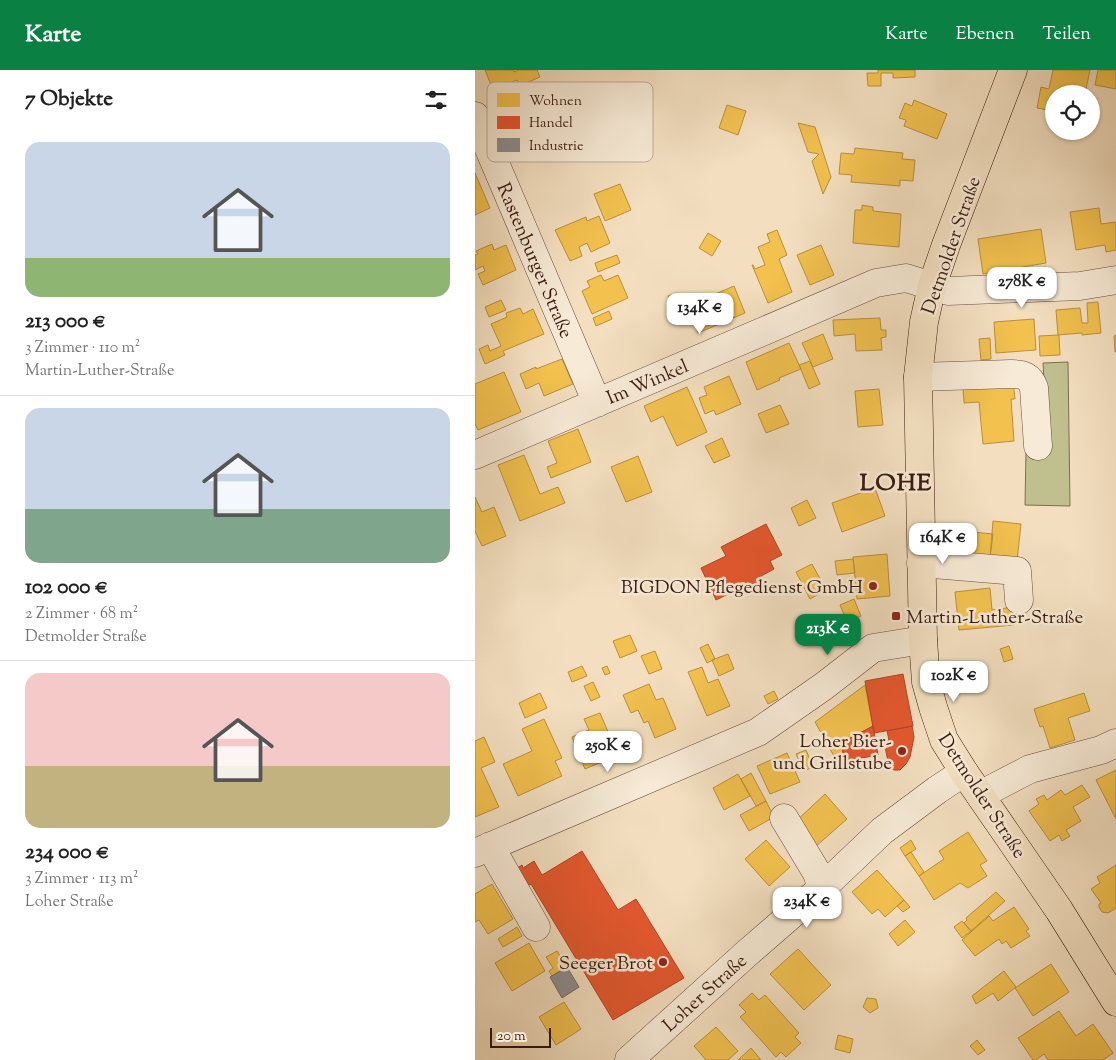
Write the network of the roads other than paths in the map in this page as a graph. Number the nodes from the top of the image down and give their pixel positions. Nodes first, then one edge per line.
1 (1013, 70) edge
2 (475, 116) edge
3 (487, 144) edge
4 (495, 162) edge
5 (1116, 280) edge
6 (932, 286) junction
7 (918, 377) junction
8 (597, 403) junction
9 (1038, 446) dead end
10 (475, 455) edge
11 (921, 563) junction
12 (1019, 600) dead end
13 (923, 640) junction
14 (1116, 743) edge
15 (964, 772) junction
16 (979, 795) junction
17 (784, 818) dead end
18 (482, 850) edge
19 (821, 888) junction
20 (536, 927) dead end
21 (1116, 1002) edge
22 (629, 1060) edge

1 - 6 main road, Detmolder Straße
2 - 3 street, Rastenburger Straße
4 - 8 street, Rastenburger Straße
5 - 6 street, Im Winkel
6 - 7 main road, Detmolder Straße
6 - 8 street, Im Winkel
7 - 9 street
7 - 11 main road, Detmolder Straße
8 - 10 street, Im Winkel
11 - 12 street
11 - 13 main road, Detmolder Straße
13 - 15 main road, Detmolder Straße
13 - 18 street
14 - 16 street
15 - 16 main road, Detmolder Straße
15 - 19 street, Loher Straße
16 - 21 main road, Detmolder Straße
17 - 19 street
18 - 20 street
19 - 22 street, Loher Straße

